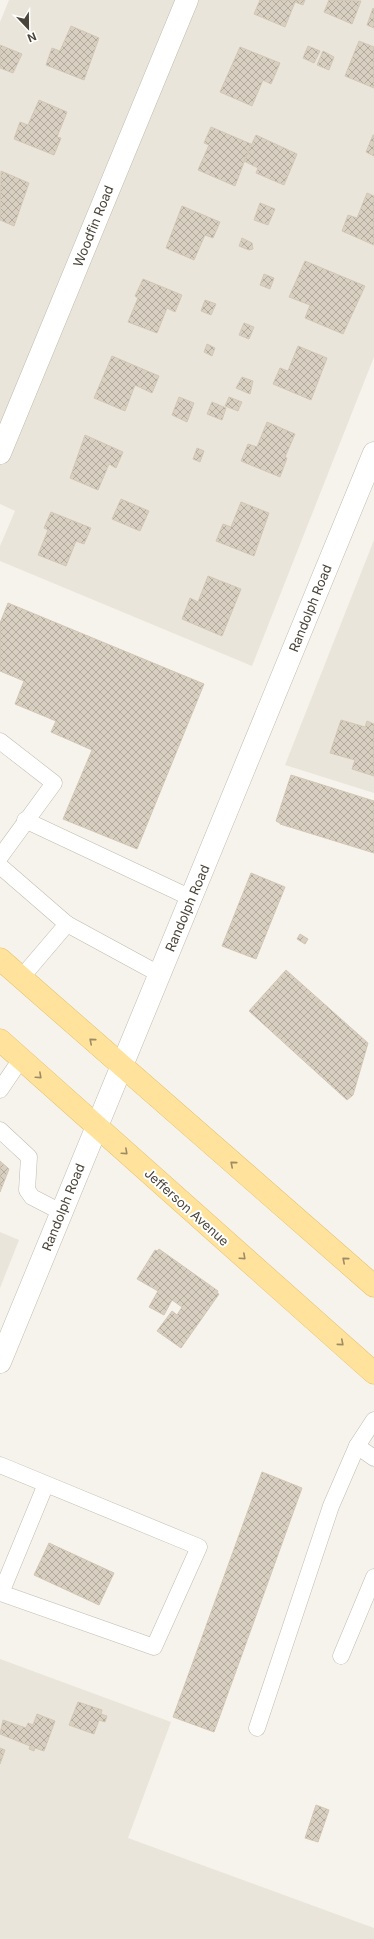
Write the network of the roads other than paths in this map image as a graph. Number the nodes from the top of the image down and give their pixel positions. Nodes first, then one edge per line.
1 (187, 0) edge
2 (0, 452) edge
3 (374, 453) edge
4 (0, 741) edge
5 (25, 820) junction
6 (0, 857) edge
7 (0, 866) edge
8 (191, 898) junction
9 (67, 924) junction
10 (0, 959) edge
11 (159, 974) junction
12 (21, 978) junction
13 (0, 1040) edge
14 (21, 1059) junction
15 (121, 1066) junction
16 (0, 1090) edge
17 (96, 1126) junction
18 (0, 1130) edge
19 (61, 1212) junction
20 (374, 1286) edge
21 (0, 1362) edge
22 (374, 1372) edge
23 (374, 1420) edge
24 (357, 1446) junction
25 (374, 1458) edge
26 (0, 1464) edge
27 (46, 1484) junction
28 (374, 1577) edge
29 (341, 1656) dead end
30 (256, 1728) dead end

1 - 2 street, Woodfin Road
3 - 8 street, Randolph Road
4 - 5 lane
5 - 6 lane
5 - 8 lane
7 - 9 lane
8 - 11 street, Randolph Road
9 - 11 lane
9 - 12 lane
10 - 12 main road
11 - 15 street, Randolph Road
15 -> 12 main road
13 - 14 main road, Jefferson Avenue
14 - 16 lane
14 -> 17 main road, Jefferson Avenue
15 - 17 street, Randolph Road
20 -> 15 main road
17 - 19 street, Randolph Road
17 -> 22 main road, Jefferson Avenue
18 - 19 lane
19 - 21 street, Randolph Road
23 - 24 lane
24 - 25 lane
24 - 30 lane
26 - 27 lane
27 - 27 lane
28 - 29 lane

